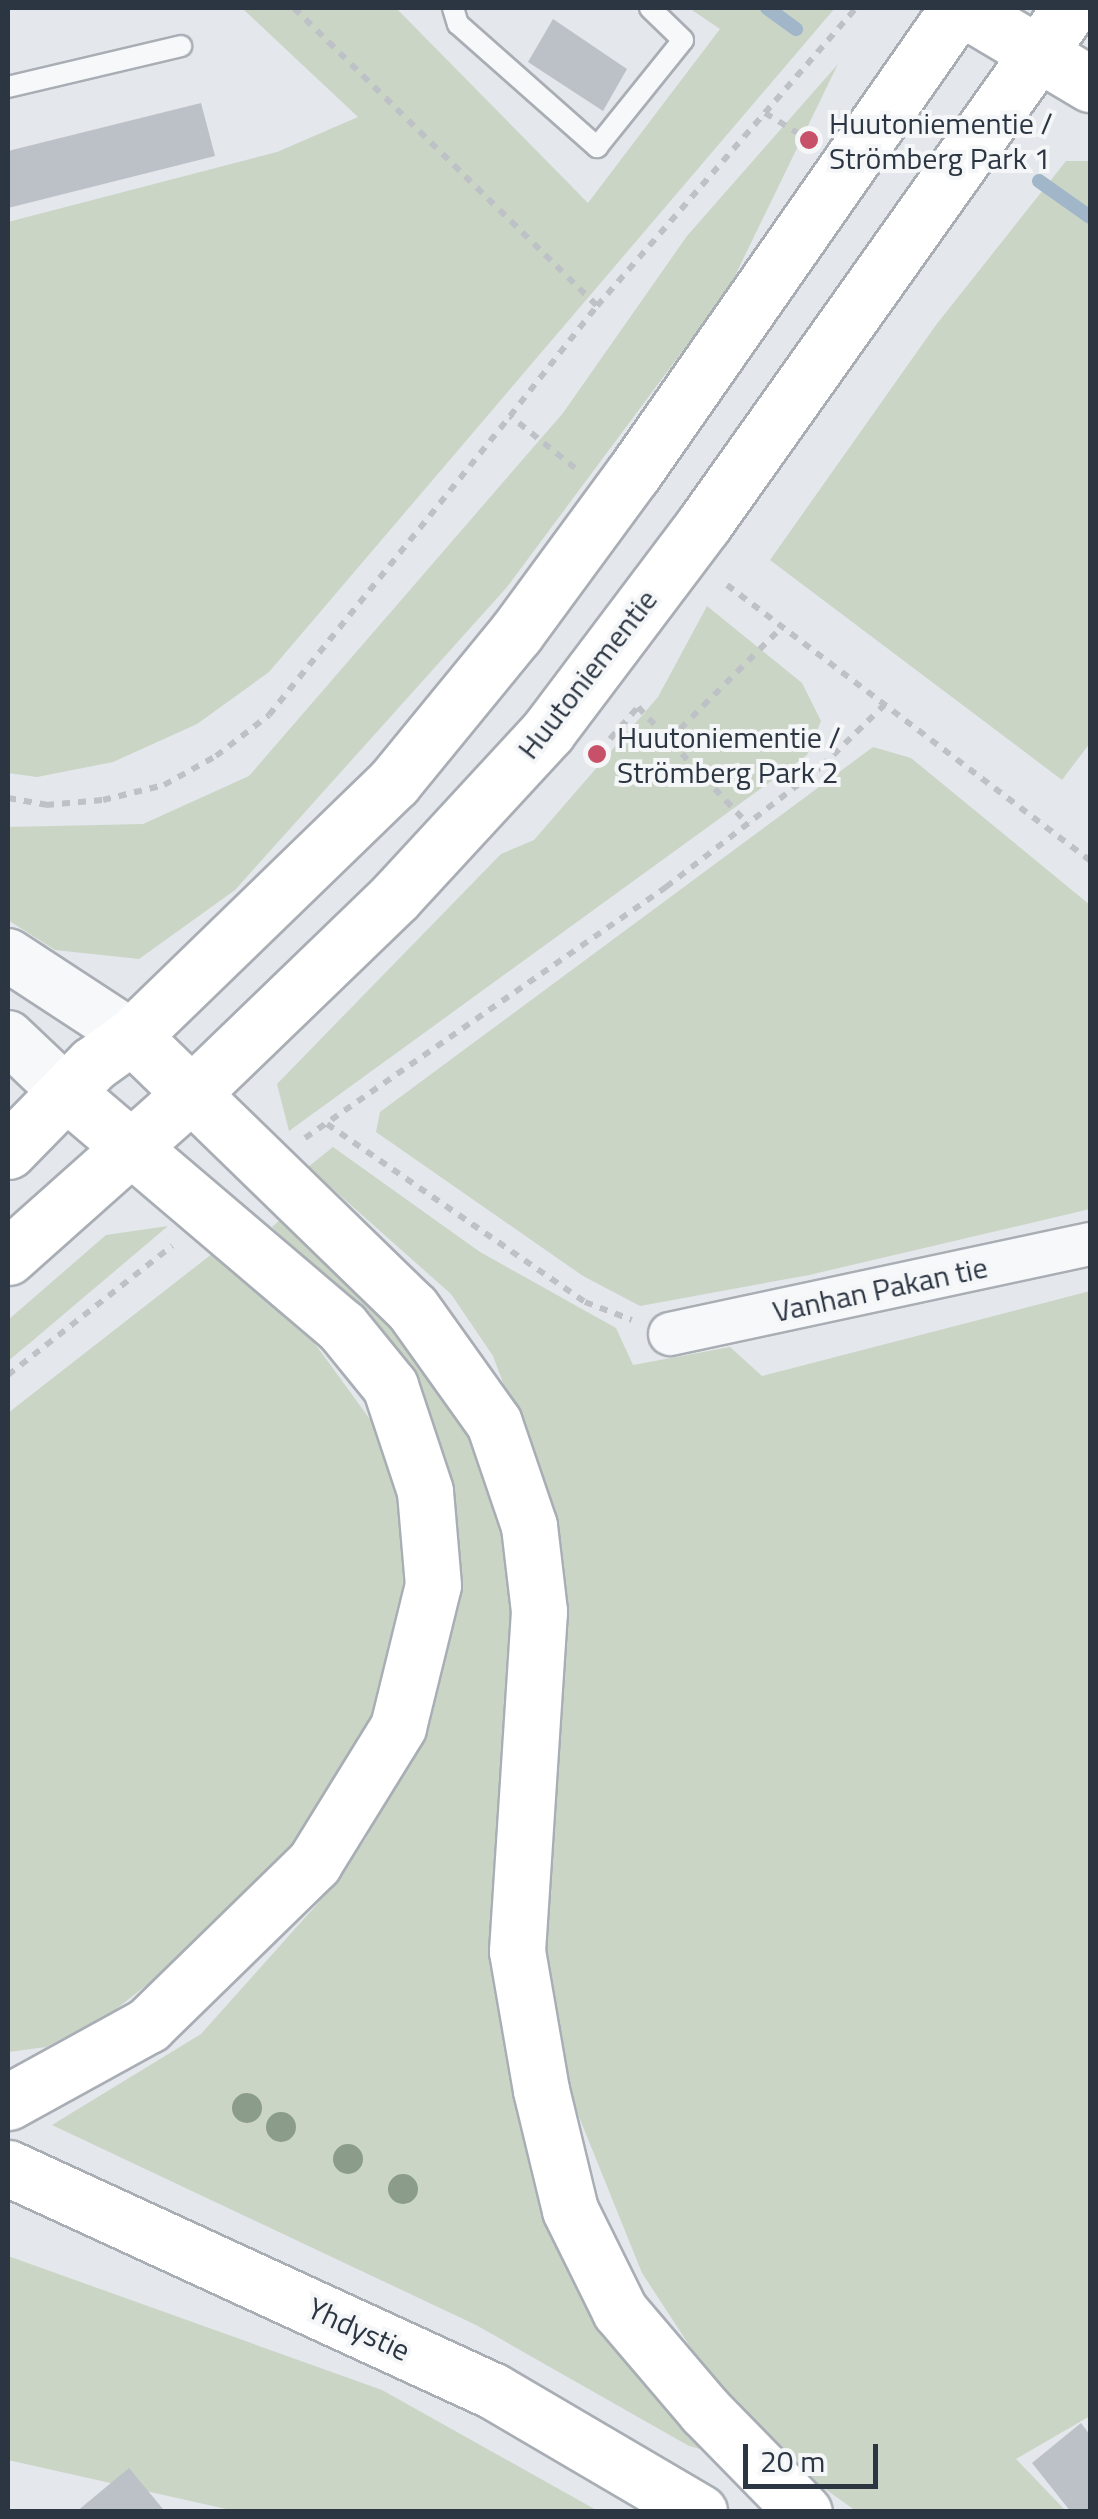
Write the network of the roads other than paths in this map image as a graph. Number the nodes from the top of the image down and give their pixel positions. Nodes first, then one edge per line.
1 (453, 8) edge
2 (650, 8) edge
3 (960, 8) edge
4 (1073, 8) edge
5 (1090, 17) edge
6 (180, 46) dead end
7 (1037, 53) junction
8 (1090, 84) edge
9 (8, 87) edge
10 (8, 955) edge
11 (132, 1036) junction
12 (8, 1038) edge
13 (66, 1092) junction
14 (189, 1096) junction
15 (132, 1148) junction
16 (8, 1152) edge
17 (1090, 1244) edge
18 (8, 1256) edge
19 (670, 1334) road end
20 (8, 2102) edge
21 (8, 2168) edge
22 (698, 2512) edge
23 (804, 2512) edge

1 - 2 lane
3 - 7 main road
3 - 11 main road
4 - 5 main road
4 - 7 main road, Huutoniementie
6 - 9 lane
7 - 8 main road
7 - 14 main road, Huutoniementie
10 - 11 street
11 - 13 main road
11 - 14 main road
12 - 13 street
13 - 15 main road
13 - 16 main road
14 - 15 main road, Huutoniementie
14 - 23 main road
15 - 18 main road, Huutoniementie
15 - 20 main road
17 - 19 street, Vanhan Pakan tie
21 - 22 main road, Yhdystie

